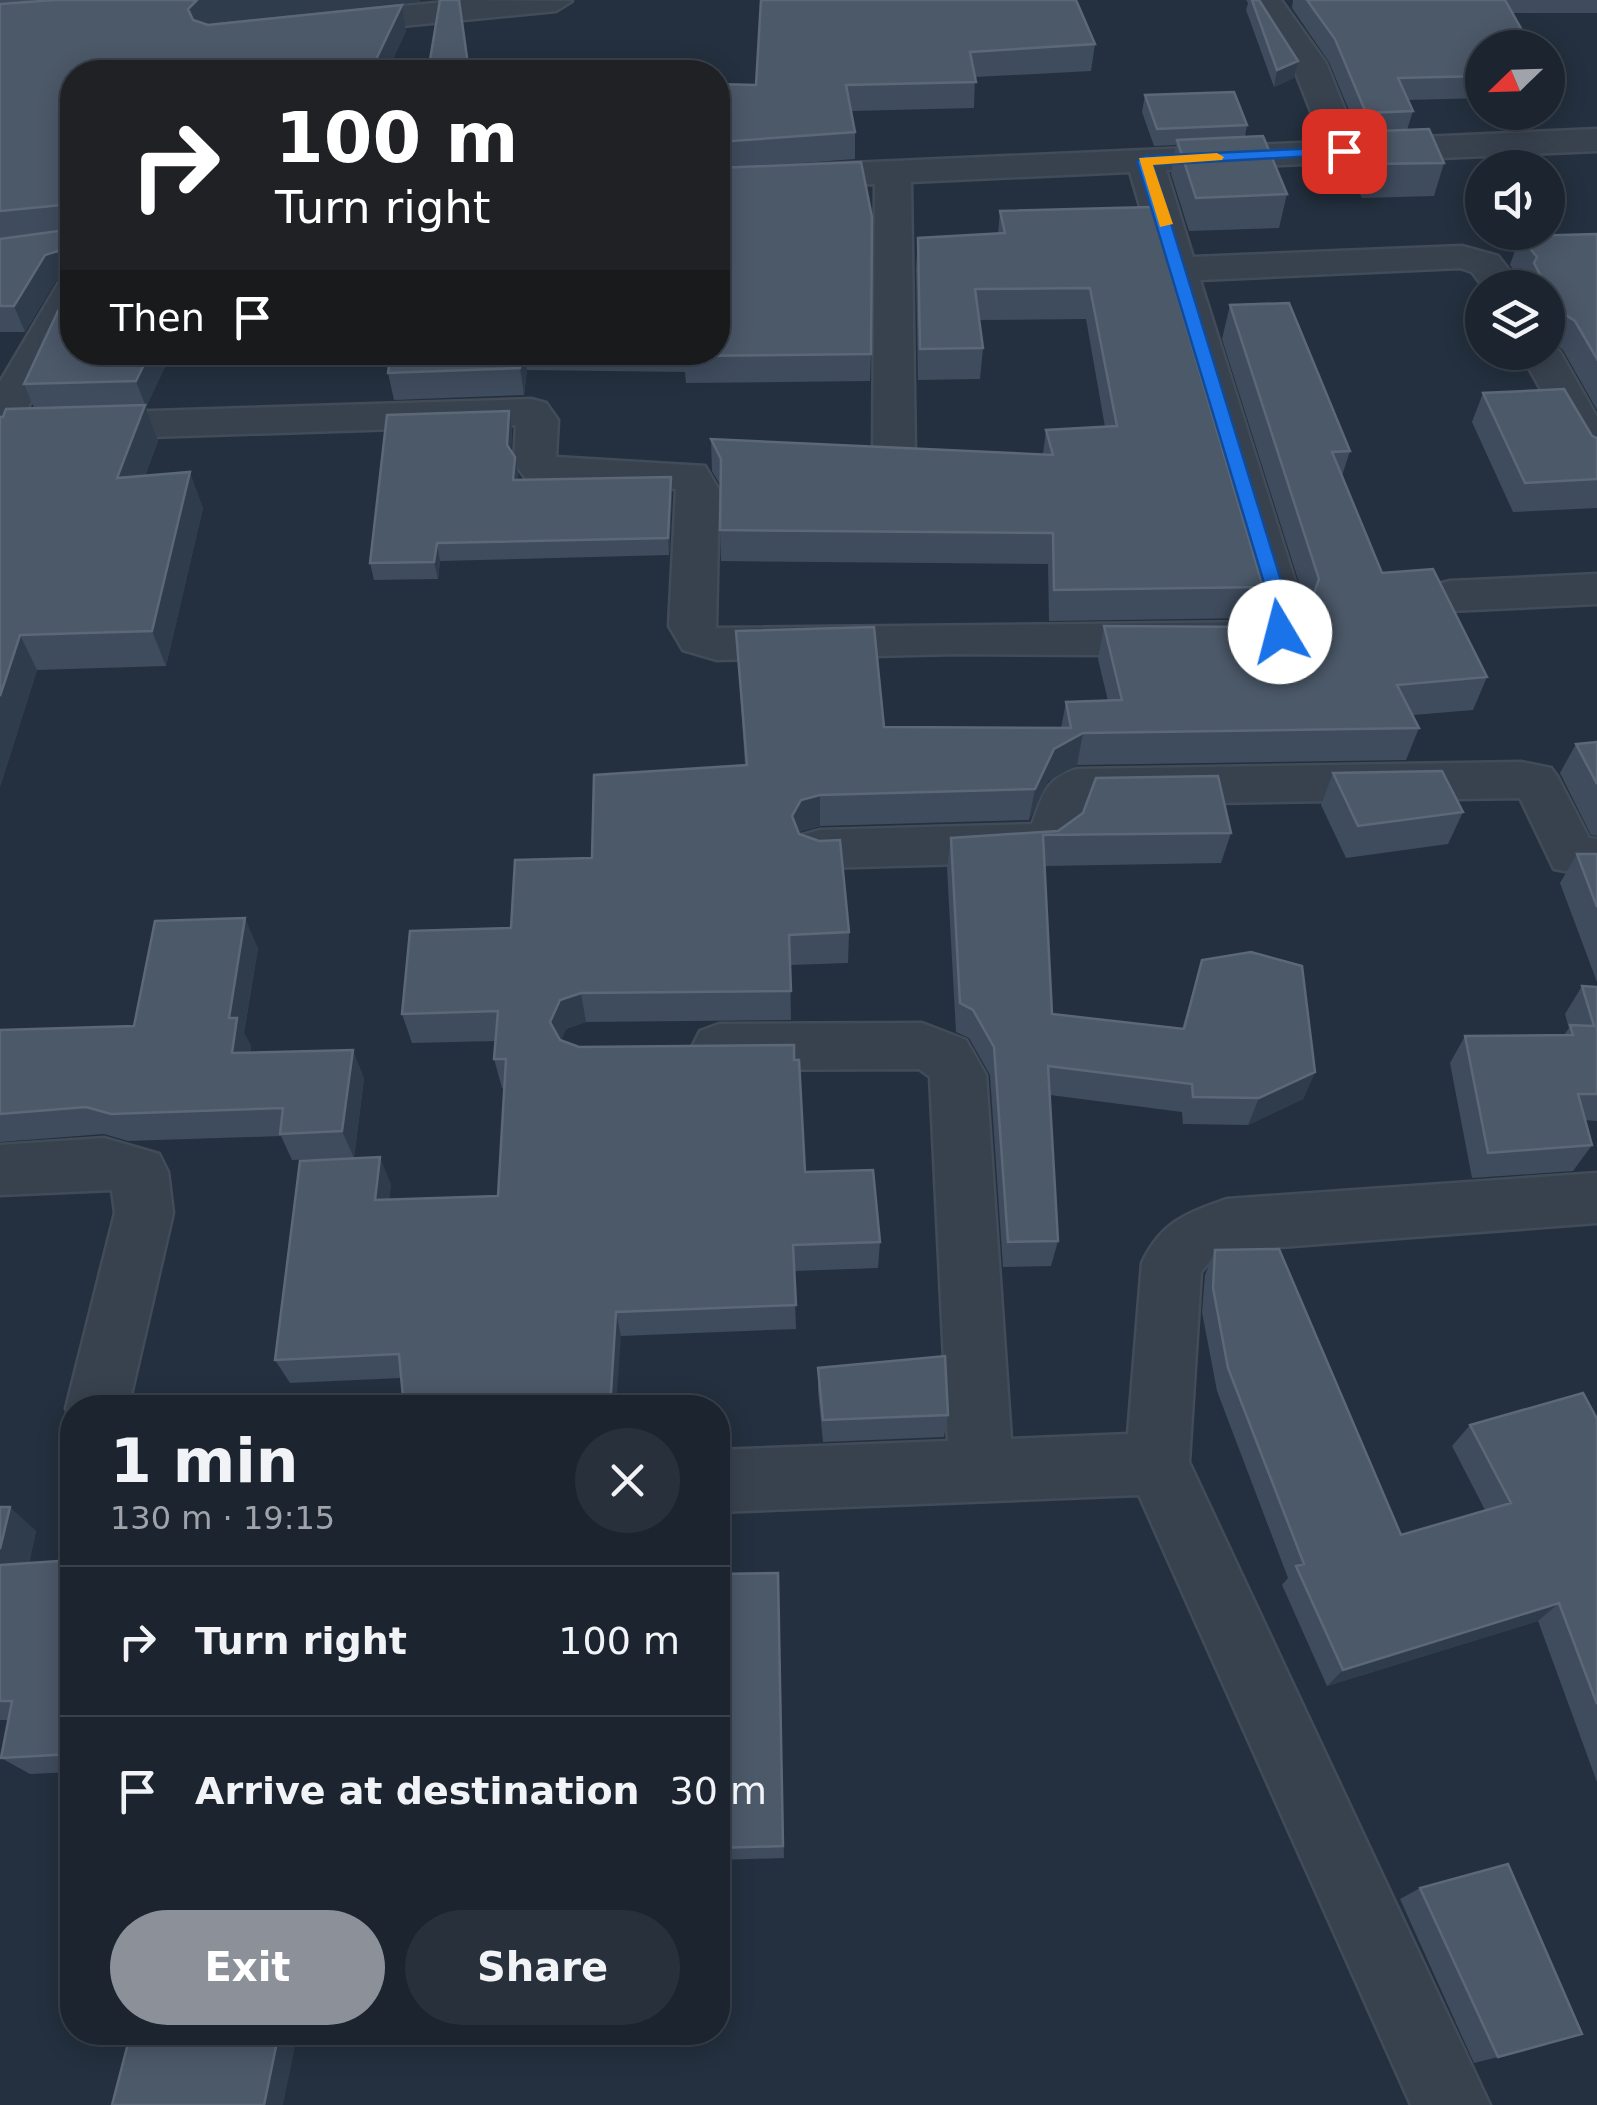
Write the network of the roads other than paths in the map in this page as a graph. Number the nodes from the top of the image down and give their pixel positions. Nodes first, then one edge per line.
1 (1266, 0) edge
2 (556, 1) edge
3 (294, 28) edge
4 (1597, 140) edge
5 (1344, 151) junction
6 (1145, 161) junction
7 (893, 170) junction
8 (730, 179) edge
9 (1180, 270) junction
10 (1490, 270) edge
11 (60, 310) edge
12 (1550, 370) edge
13 (0, 425) edge
14 (894, 454) edge
15 (1597, 454) edge
16 (1597, 589) edge
17 (1450, 596) edge
18 (820, 849) edge
19 (1597, 858) edge
20 (665, 1048) edge
21 (0, 1170) edge
22 (1597, 1198) edge
23 (99, 1395) edge
24 (1157, 1464) junction
25 (981, 1470) junction
26 (730, 1480) edge
27 (1451, 2105) edge

1 - 5 street
2 - 3 street
4 - 5 street
5 - 6 street
6 - 7 street
6 - 9 street
7 - 8 street
7 - 14 street
9 - 10 street
9 - 13 street
11 - 13 street
12 - 15 street
16 - 17 street
18 - 19 street
20 - 25 street
21 - 23 street
22 - 24 street
24 - 25 street
24 - 27 street
25 - 26 street

